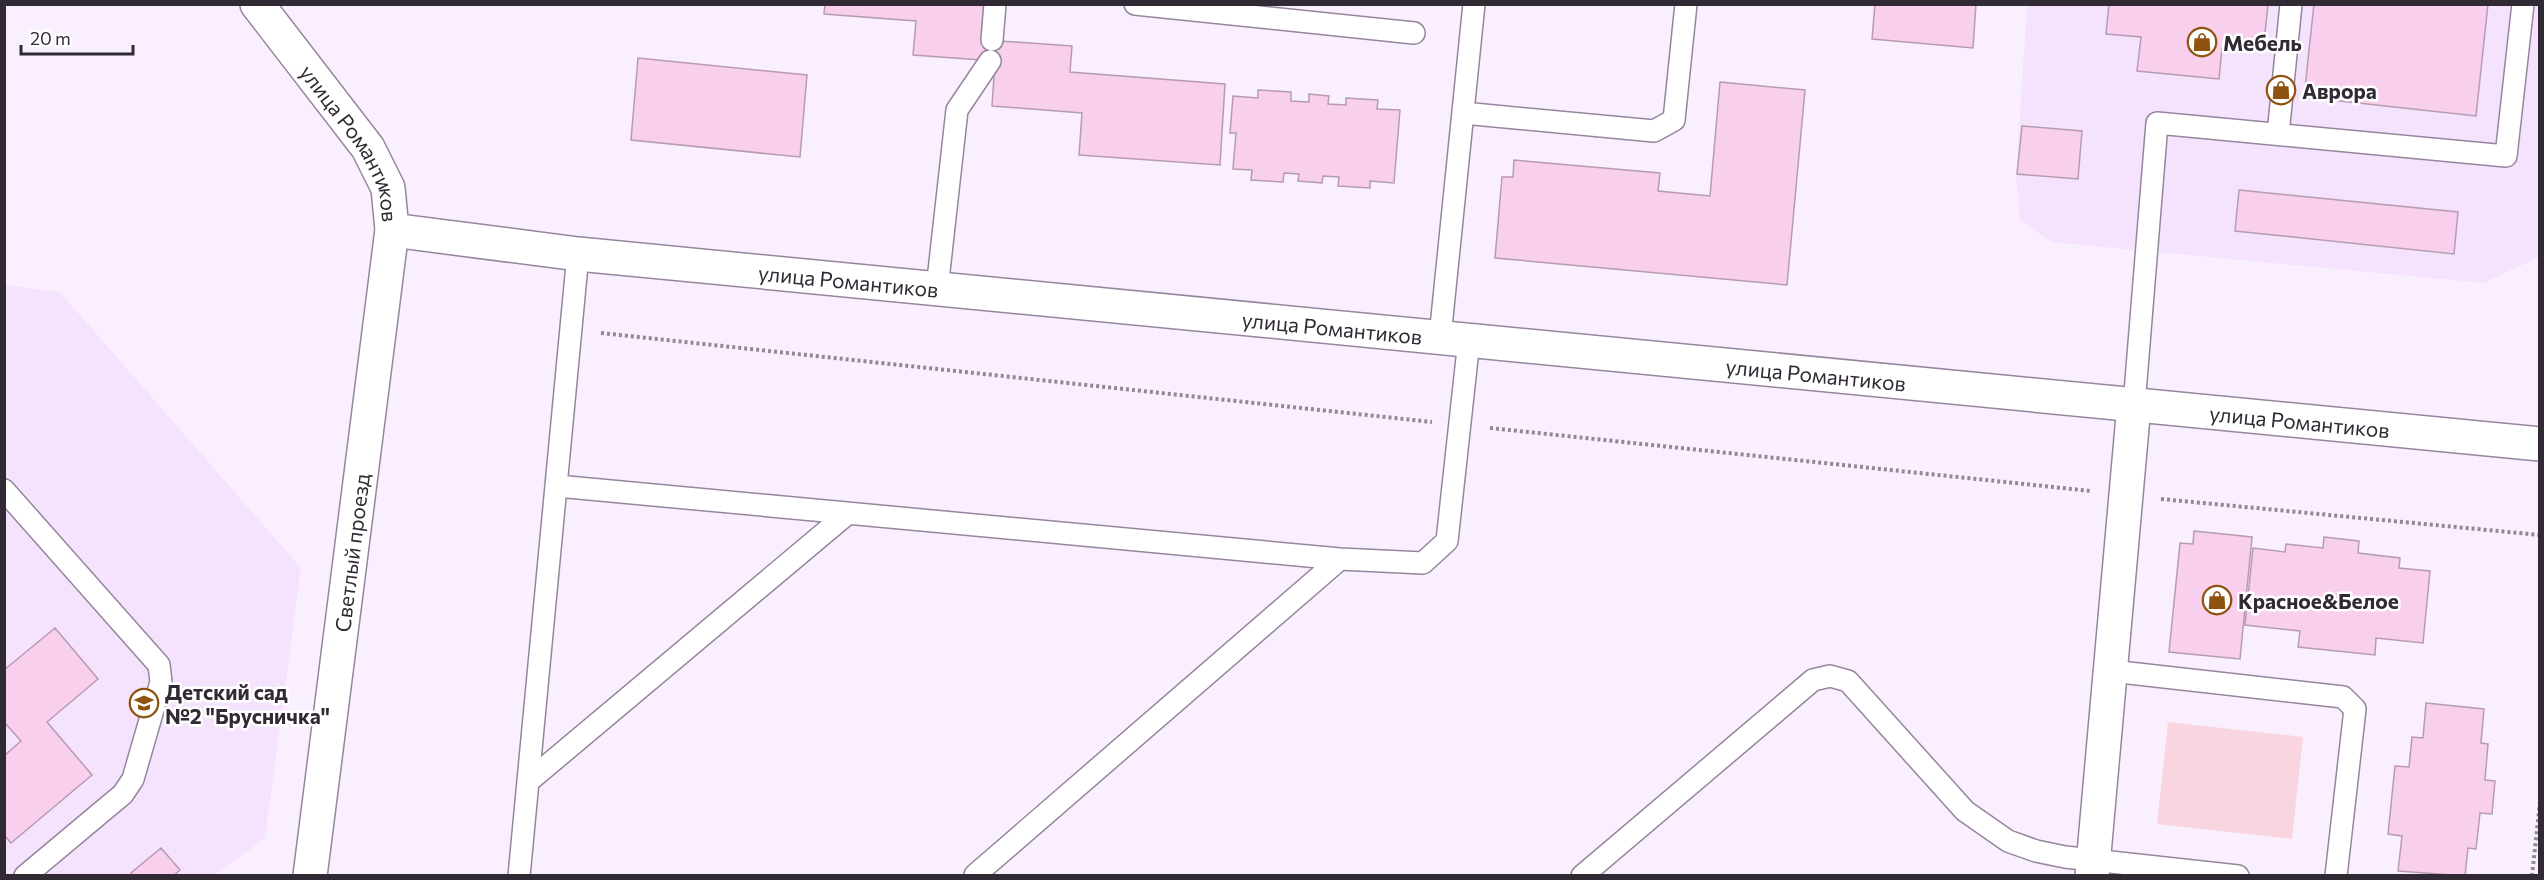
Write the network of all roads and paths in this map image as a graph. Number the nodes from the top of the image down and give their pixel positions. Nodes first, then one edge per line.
1 (257, 4) edge
2 (995, 4) edge
3 (1135, 4) edge
4 (1474, 4) edge
5 (1686, 4) edge
6 (2291, 4) edge
7 (2523, 4) edge
8 (1414, 33) dead end
9 (1463, 113) junction
10 (2278, 134) junction
11 (392, 230) junction
12 (578, 254) junction
13 (937, 289) junction
14 (571, 330) junction
15 (1454, 339) junction
16 (2134, 405) junction
17 (1460, 425) junction
18 (2540, 444) edge
19 (557, 486) junction
20 (4, 490) edge
21 (2126, 495) junction
22 (847, 514) junction
23 (2540, 535) edge
24 (1340, 559) junction
25 (2111, 671) junction
26 (530, 780) junction
27 (2540, 802) edge
28 (2092, 867) edge
29 (975, 874) edge
30 (25, 876) edge
31 (310, 876) edge
32 (519, 876) edge
33 (1582, 876) edge
34 (2238, 876) edge
35 (2336, 876) edge
36 (2532, 876) edge

1 - 11 street, улица Романтиков
2 - 13 lane
3 - 8 lane
4 - 9 lane
5 - 9 lane
6 - 10 lane
7 - 10 lane
9 - 15 lane
10 - 16 lane
11 - 12 street, улица Романтиков
11 - 31 street, Светлый проезд
12 - 13 street, улица Романтиков
12 - 14 lane
13 - 15 street, улица Романтиков
14 - 17 path
14 - 19 lane
15 - 16 street, улица Романтиков
15 - 17 lane
16 - 18 street, улица Романтиков
16 - 21 street
17 - 21 path
17 - 24 lane
19 - 22 lane
19 - 26 lane
20 - 30 lane
21 - 23 path
21 - 25 street
22 - 24 lane
22 - 26 lane
24 - 29 lane
25 - 28 street
25 - 35 lane
26 - 32 lane
27 - 36 path
28 - 33 lane
28 - 34 lane

